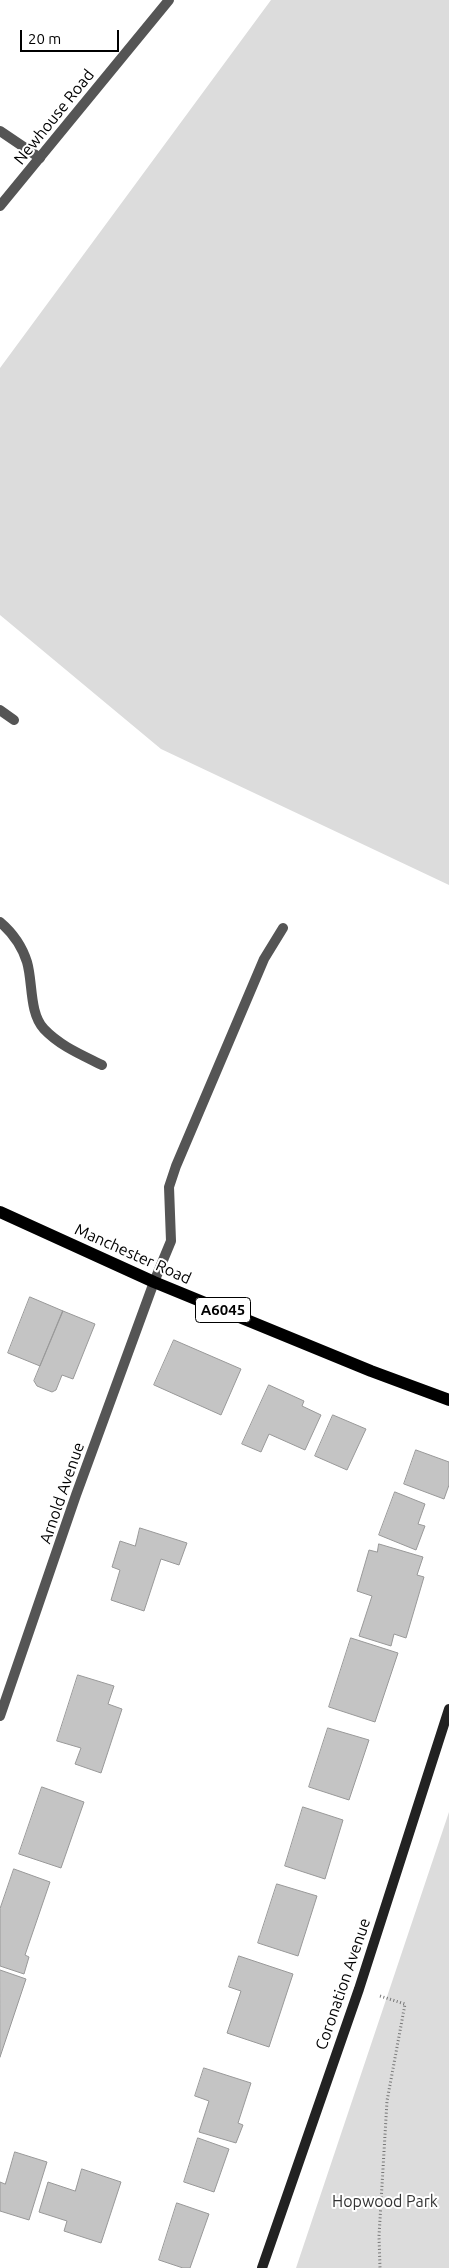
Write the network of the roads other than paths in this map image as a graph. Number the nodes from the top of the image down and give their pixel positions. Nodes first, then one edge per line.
1 (169, 0) edge
2 (0, 131) edge
3 (40, 158) junction
4 (0, 206) edge
5 (0, 710) edge
6 (14, 720) dead end
7 (0, 922) edge
8 (283, 928) dead end
9 (102, 1065) dead end
10 (0, 1212) edge
11 (154, 1282) junction
12 (449, 1400) edge
13 (449, 1709) edge
14 (0, 1716) edge
15 (262, 2268) edge

1 - 3 street, Newhouse Road
2 - 3 street
3 - 4 street, Newhouse Road
5 - 6 street
7 - 9 street
8 - 11 street, Arnold Avenue
10 - 11 main road, Manchester Road / A6045
11 - 12 main road, Manchester Road / A6045
11 - 14 street, Arnold Avenue
13 - 15 street, Coronation Avenue

